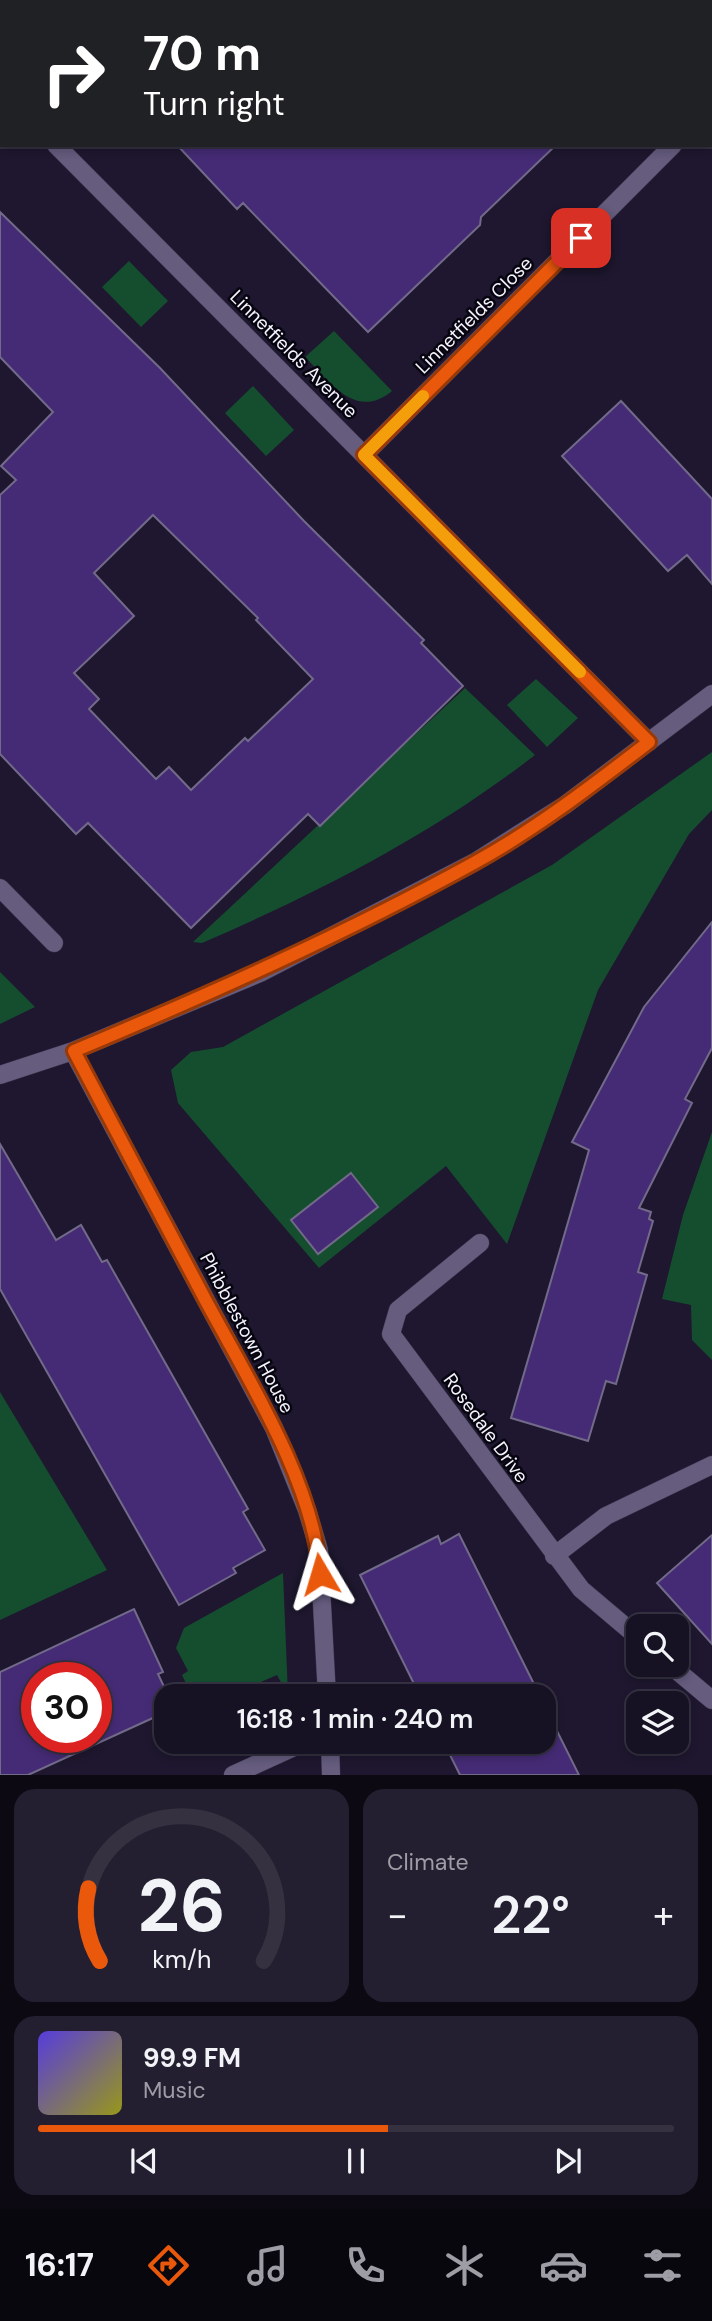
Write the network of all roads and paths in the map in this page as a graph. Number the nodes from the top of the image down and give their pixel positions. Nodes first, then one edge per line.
1 (58, 147) edge
2 (671, 147) edge
3 (364, 455) junction
4 (712, 694) edge
5 (649, 742) junction
6 (0, 888) edge
7 (54, 943) dead end
8 (74, 1051) junction
9 (0, 1075) edge
10 (480, 1243) dead end
11 (712, 1465) edge
12 (554, 1556) junction
13 (626, 1627) edge
14 (685, 1677) edge
15 (326, 1684) edge
16 (712, 1700) edge
17 (280, 1754) edge
18 (330, 1754) edge
19 (233, 1775) edge
20 (331, 1775) edge

1 - 3 street, Linnetfields Avenue
2 - 3 street, Linnetfields Close
3 - 5 street, Linnetfields Avenue
4 - 5 street
5 - 8 street
6 - 7 street
8 - 9 street
8 - 15 street, Phibblestown House
10 - 12 street, Rosedale Drive
11 - 12 street
12 - 13 street, Rosedale Drive
14 - 16 street
17 - 19 street
18 - 20 street

